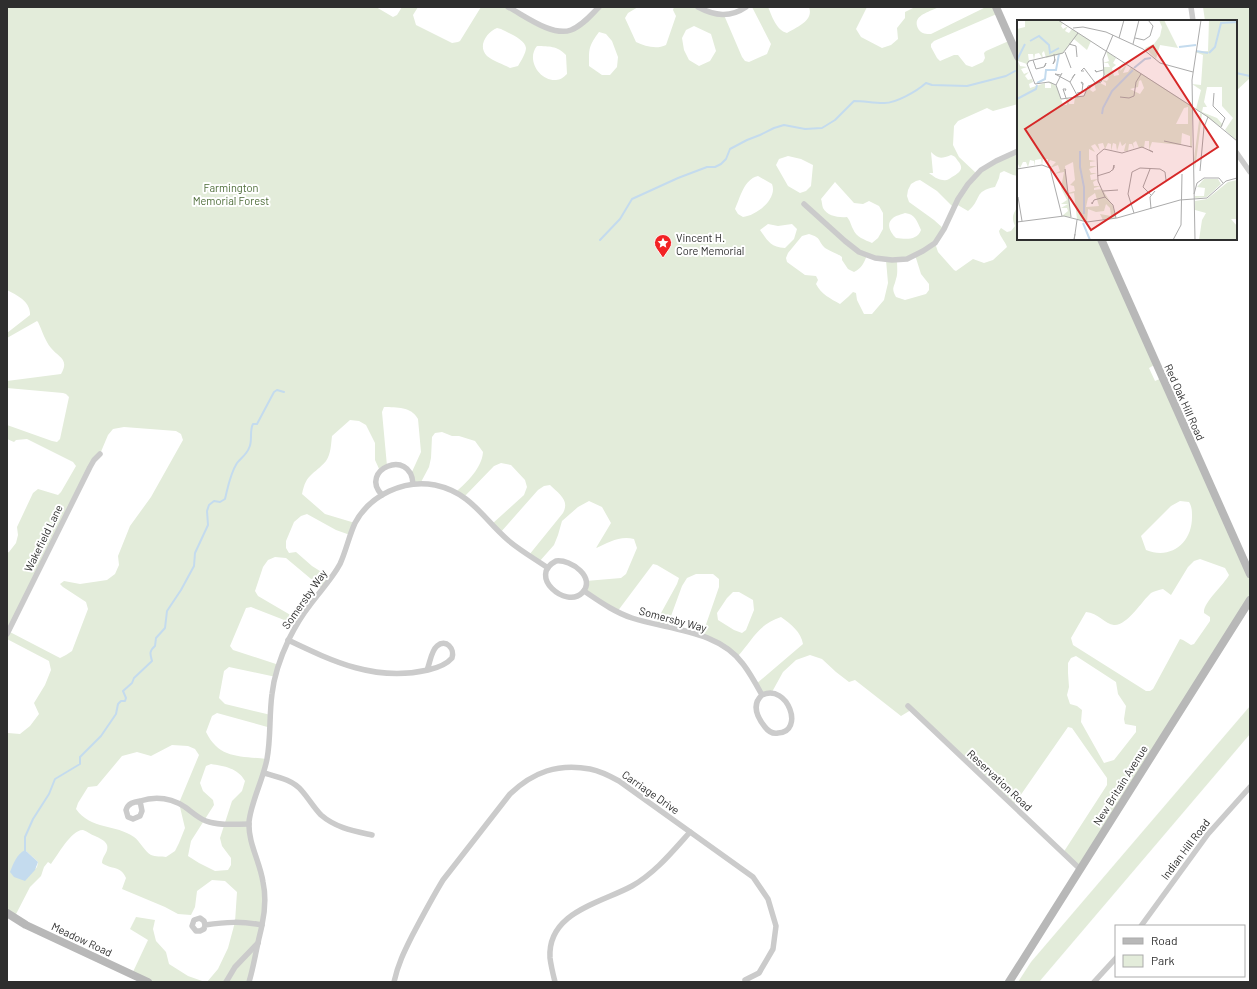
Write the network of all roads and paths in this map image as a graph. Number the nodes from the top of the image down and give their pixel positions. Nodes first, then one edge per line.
1 (510, 7) edge
2 (599, 7) edge
3 (698, 7) edge
4 (746, 7) edge
5 (996, 7) edge
6 (1191, 7) edge
7 (1194, 20) edge
8 (1017, 55) edge
9 (1017, 151) edge
10 (1237, 153) edge
11 (1250, 172) edge
12 (804, 204) dead end
13 (1101, 240) edge
14 (100, 454) dead end
15 (413, 484) junction
16 (382, 495) junction
17 (548, 568) junction
18 (1250, 574) edge
19 (584, 591) junction
20 (1250, 600) edge
21 (7, 634) edge
22 (288, 640) junction
23 (427, 670) junction
24 (762, 695) junction
25 (908, 706) dead end
26 (264, 773) junction
27 (1250, 787) edge
28 (140, 801) dead end
29 (249, 824) junction
30 (690, 832) junction
31 (372, 835) dead end
32 (1080, 869) junction
33 (7, 913) edge
34 (205, 924) dead end
35 (262, 925) junction
36 (1142, 925) edge
37 (258, 943) junction
38 (1115, 959) edge
39 (745, 980) dead end
40 (148, 982) edge
41 (226, 982) edge
42 (249, 982) edge
43 (394, 982) edge
44 (555, 982) edge
45 (1009, 982) edge
46 (1094, 982) edge

1 - 2 street
3 - 4 street
5 - 8 street
6 - 7 street
9 - 12 street
10 - 11 street
13 - 18 street, Red Oak Hill Road
14 - 21 street, Wakefield Lane
15 - 16 street, Somersby Way
15 - 16 street
15 - 17 street, Somersby Way
16 - 22 street, Somersby Way
17 - 19 street
17 - 19 street
19 - 24 street, Somersby Way
20 - 32 street, New Britain Avenue
22 - 23 street
22 - 26 street, Somersby Way
23 - 23 street
24 - 24 street
25 - 32 street, Reservation Road
26 - 29 street, Somersby Way
26 - 31 street
27 - 36 street, Indian Hill Road
28 - 29 street
29 - 35 street, Somersby Way
30 - 39 street, Carriage Drive
30 - 43 street, Carriage Drive
30 - 44 street
32 - 45 street, New Britain Avenue
33 - 40 street, Meadow Road
34 - 35 street
35 - 37 street, Somersby Way
37 - 41 street
37 - 42 street, Somersby Way
38 - 46 street

